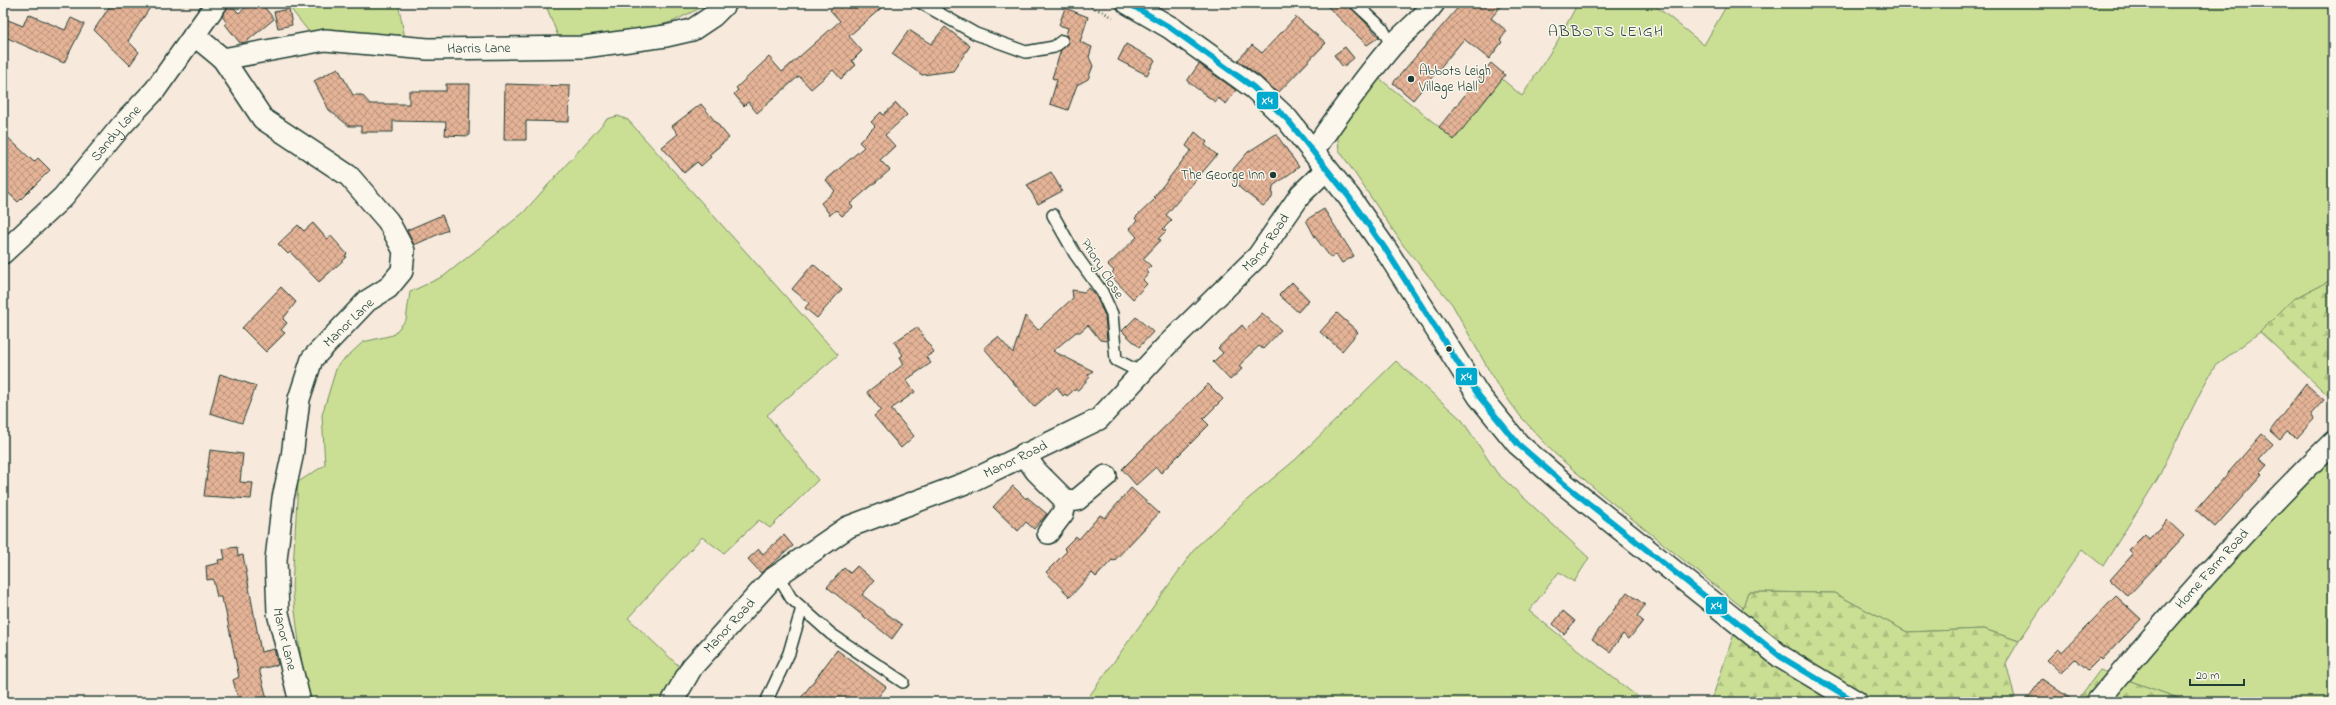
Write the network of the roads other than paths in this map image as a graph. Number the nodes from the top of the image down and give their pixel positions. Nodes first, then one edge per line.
1 (217, 3) edge
2 (726, 3) edge
3 (921, 3) edge
4 (1128, 3) edge
5 (1354, 3) edge
6 (1434, 3) edge
7 (194, 36) junction
8 (1062, 41) dead end
9 (1392, 46) junction
10 (223, 59) junction
11 (1314, 150) junction
12 (1327, 169) junction
13 (1053, 215) dead end
14 (3, 254) edge
15 (1142, 373) junction
16 (2333, 442) edge
17 (1024, 454) junction
18 (1106, 476) dead end
19 (1066, 501) junction
20 (1048, 533) dead end
21 (778, 576) junction
22 (802, 608) junction
23 (903, 682) dead end
24 (300, 702) edge
25 (672, 702) edge
26 (766, 702) edge
27 (1856, 702) edge
28 (2097, 702) edge

1 - 7 street, Sandy Lane
2 - 10 street, Harris Lane
3 - 8 lane
4 - 11 main road
5 - 9 lane
6 - 9 street
7 - 10 street, Manor Lane
7 - 14 street, Sandy Lane
9 - 11 street
10 - 24 street, Manor Lane
11 - 12 main road
12 - 15 street, Manor Road
12 - 27 main road
13 - 15 lane, Priory Close
15 - 17 street, Manor Road
16 - 28 street, Home Farm Road
17 - 19 street
17 - 21 street, Manor Road
18 - 19 street
19 - 20 street
21 - 22 lane
21 - 25 street, Manor Road
22 - 23 lane
22 - 26 lane

